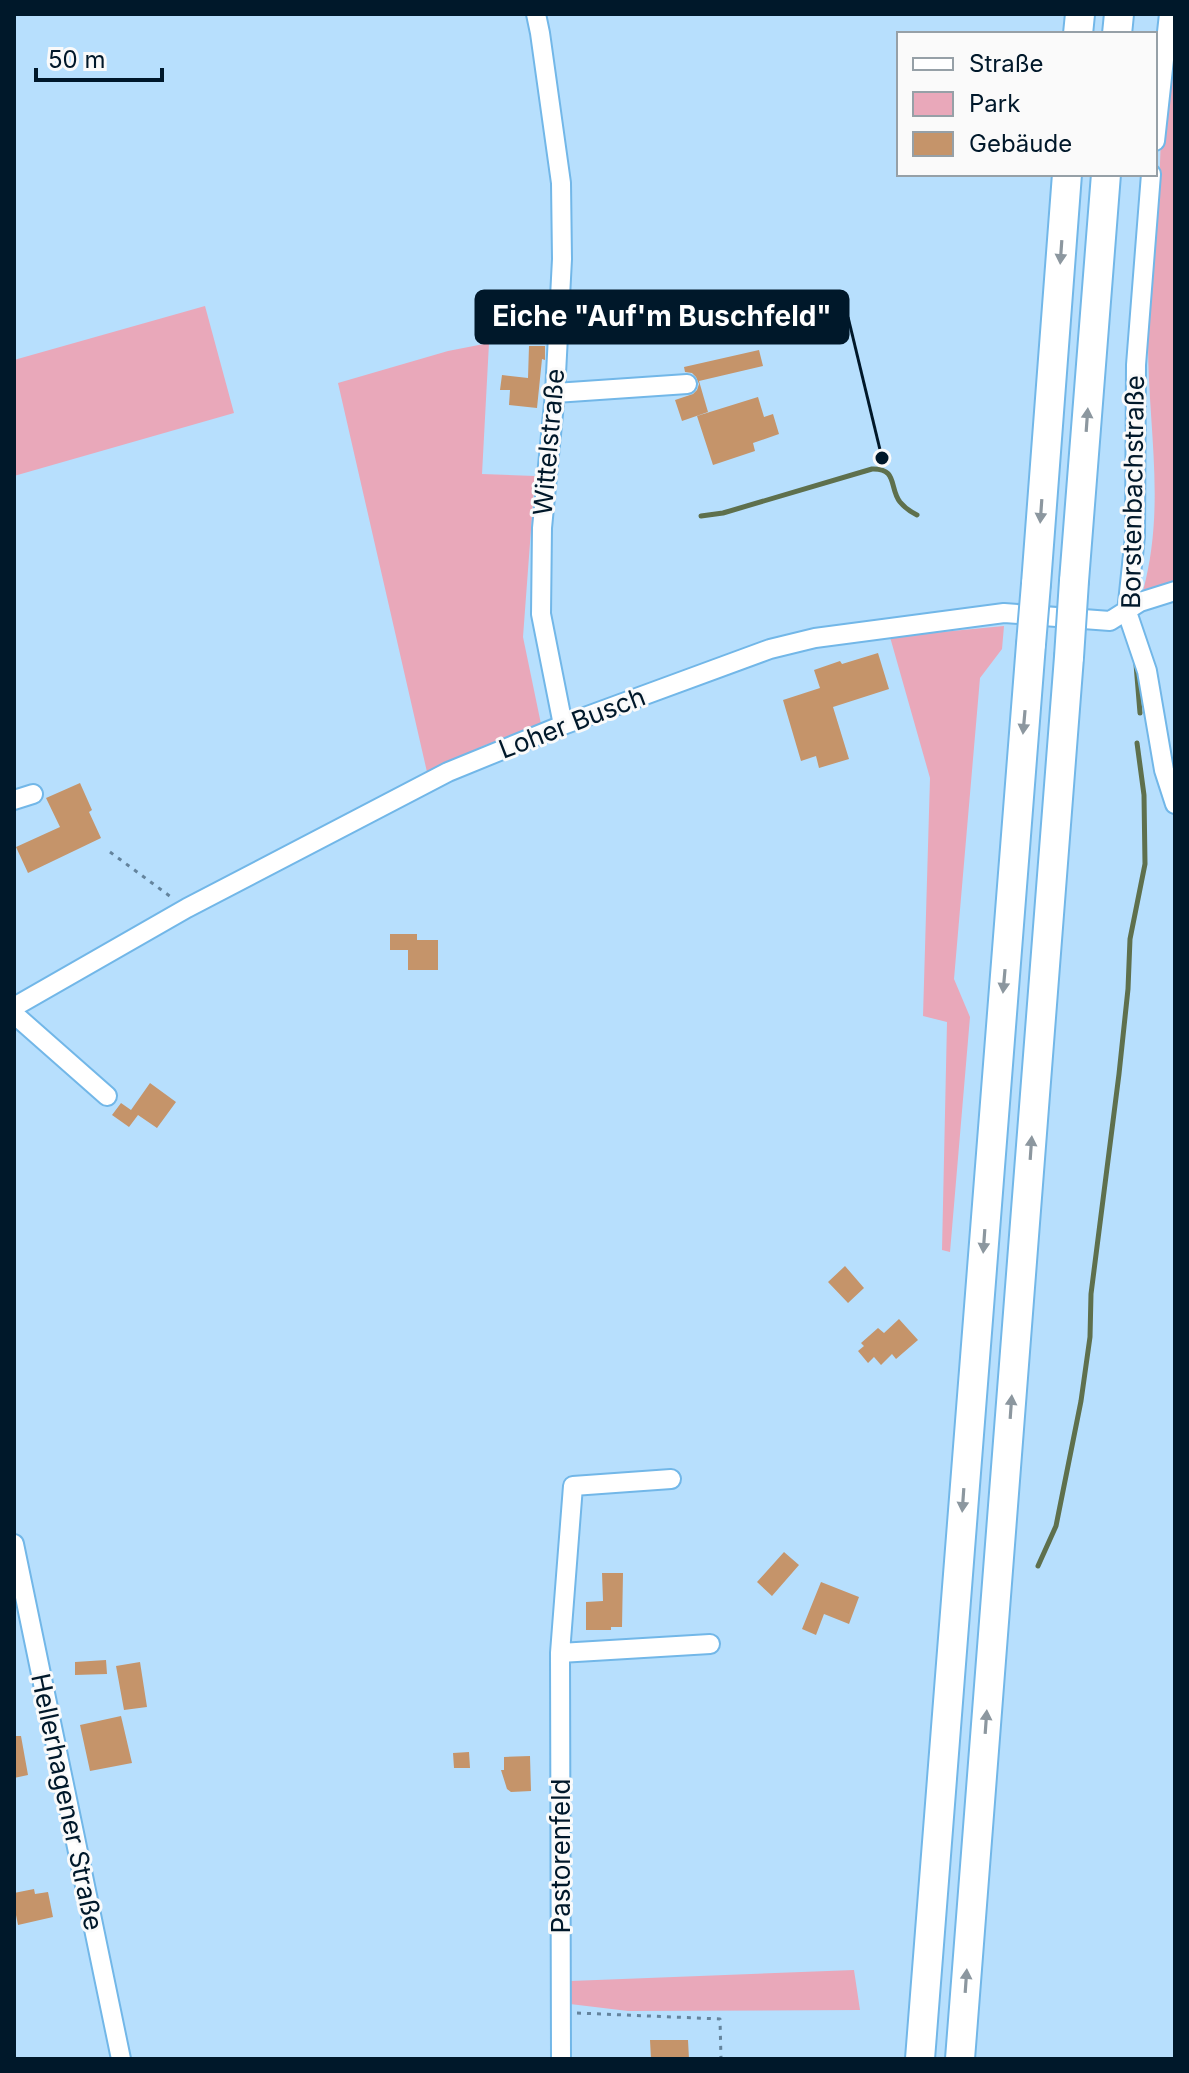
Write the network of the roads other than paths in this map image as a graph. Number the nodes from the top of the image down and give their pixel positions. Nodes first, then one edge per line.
1 (536, 14) edge
2 (1169, 14) edge
3 (1157, 123) edge
4 (1067, 176) edge
5 (1106, 176) edge
6 (1151, 176) edge
7 (687, 384) dead end
8 (555, 393) junction
9 (1175, 591) edge
10 (1127, 612) junction
11 (563, 725) junction
12 (33, 794) dead end
13 (14, 800) edge
14 (1175, 804) edge
15 (14, 1007) edge
16 (14, 1014) edge
17 (107, 1096) dead end
18 (671, 1479) dead end
19 (14, 1544) edge
20 (710, 1644) dead end
21 (560, 1653) junction
22 (121, 2059) edge
23 (561, 2059) edge
24 (920, 2059) edge
25 (960, 2059) edge

1 - 8 street, Wittelstraße
2 - 3 street
4 -> 24 highway, bridge
25 -> 5 highway, bridge
6 - 10 street, Borstenbachstraße
7 - 8 street
8 - 11 street, Wittelstraße
9 - 10 street, Loher Busch
10 - 11 street, Loher Busch
10 - 14 street, Borstenbachstraße
11 - 15 street, Loher Busch
12 - 13 street
16 - 17 street
18 - 21 street, Pastorenfeld
19 - 22 street, Hellerhagener Straße
20 - 21 street
21 - 23 street, Pastorenfeld

